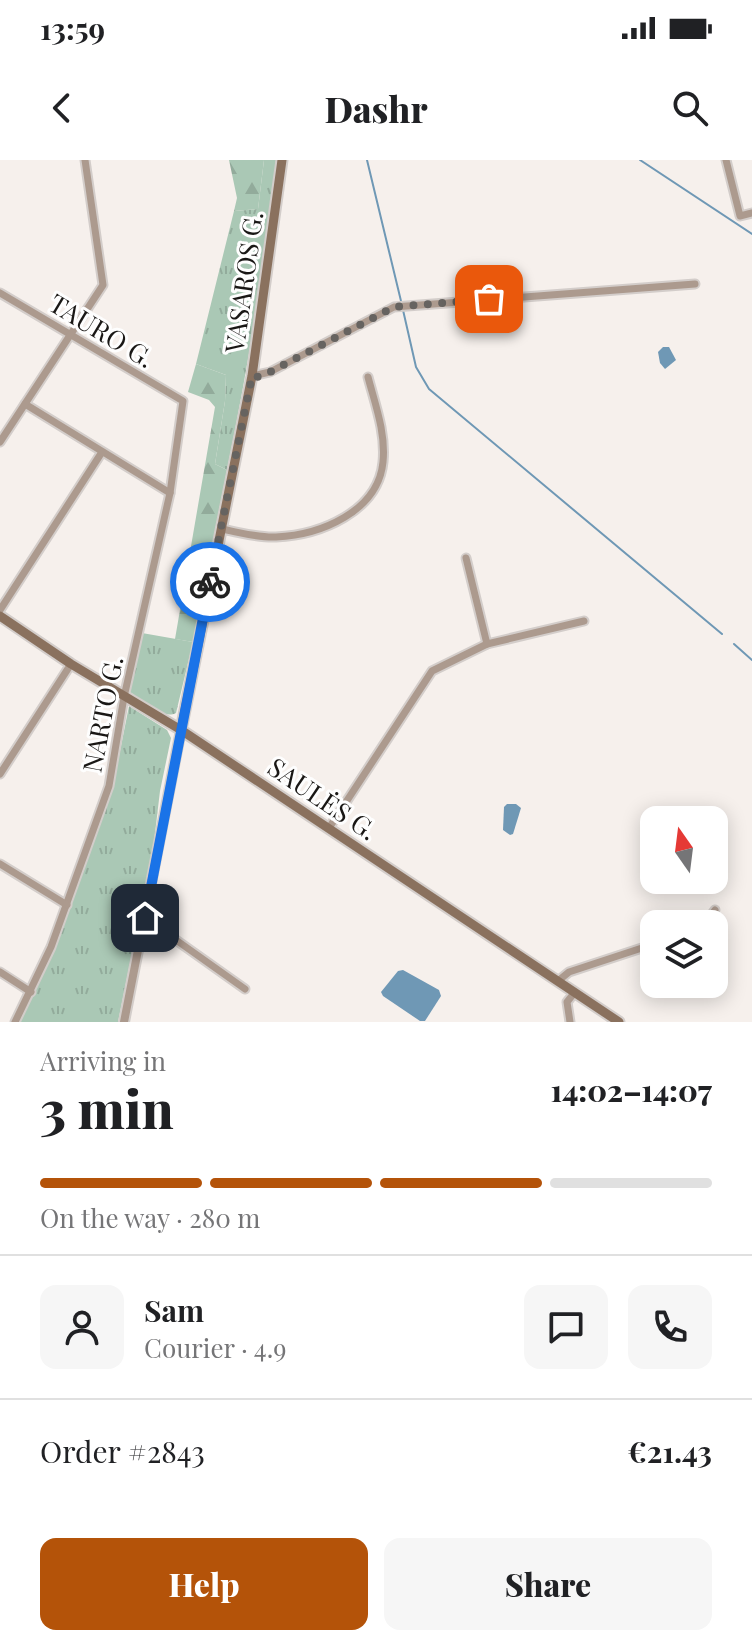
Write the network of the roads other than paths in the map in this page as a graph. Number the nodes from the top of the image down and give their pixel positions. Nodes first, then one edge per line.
1 (85, 160) edge
2 (282, 160) edge
3 (726, 160) edge
4 (752, 213) edge
5 (695, 284) dead end
6 (0, 293) edge
7 (69, 334) junction
8 (252, 376) junction
9 (368, 377) dead end
10 (183, 401) joint
11 (25, 404) junction
12 (0, 442) edge
13 (102, 452) junction
14 (170, 493) junction
15 (221, 529) junction
16 (466, 558) dead end
17 (0, 613) edge
18 (584, 621) dead end
19 (487, 644) junction
20 (71, 664) junction
21 (124, 697) junction
22 (181, 730) junction
23 (0, 774) edge
24 (329, 828) junction
25 (0, 864) edge
26 (67, 905) junction
27 (145, 918) junction
28 (640, 949) edge
29 (0, 972) edge
30 (558, 981) junction
31 (245, 989) dead end
32 (31, 992) junction
33 (575, 992) junction
34 (15, 1022) edge
35 (124, 1022) edge
36 (570, 1022) edge
37 (619, 1022) edge

1 - 7 street
2 - 8 main road, VASAROS G.
3 - 4 street
5 - 8 street
6 - 7 street, TAURO G.
7 - 10 street, TAURO G.
7 - 11 street
8 - 15 main road, VASAROS G.
9 - 15 street
10 - 14 street, NARTO G.
11 - 12 street
11 - 13 street
13 - 14 street
13 - 17 street
14 - 21 street, NARTO G.
15 - 22 main road, VASAROS G.
16 - 19 street
17 - 20 main road, SAULĖS G.
18 - 19 street
19 - 24 street
20 - 21 main road, SAULĖS G.
20 - 23 street
21 - 22 main road, SAULĖS G.
21 - 26 street, NARTO G.
22 - 24 main road, SAULĖS G.
22 - 27 street, VASAROS G.
24 - 30 main road, SAULĖS G.
25 - 26 street
26 - 32 street, NARTO G.
27 - 31 street
27 - 35 street, VASAROS G.
28 - 30 street
29 - 32 street
30 - 33 main road, SAULĖS G.
32 - 34 street, NARTO G.
33 - 36 street
33 - 37 main road, SAULĖS G.

